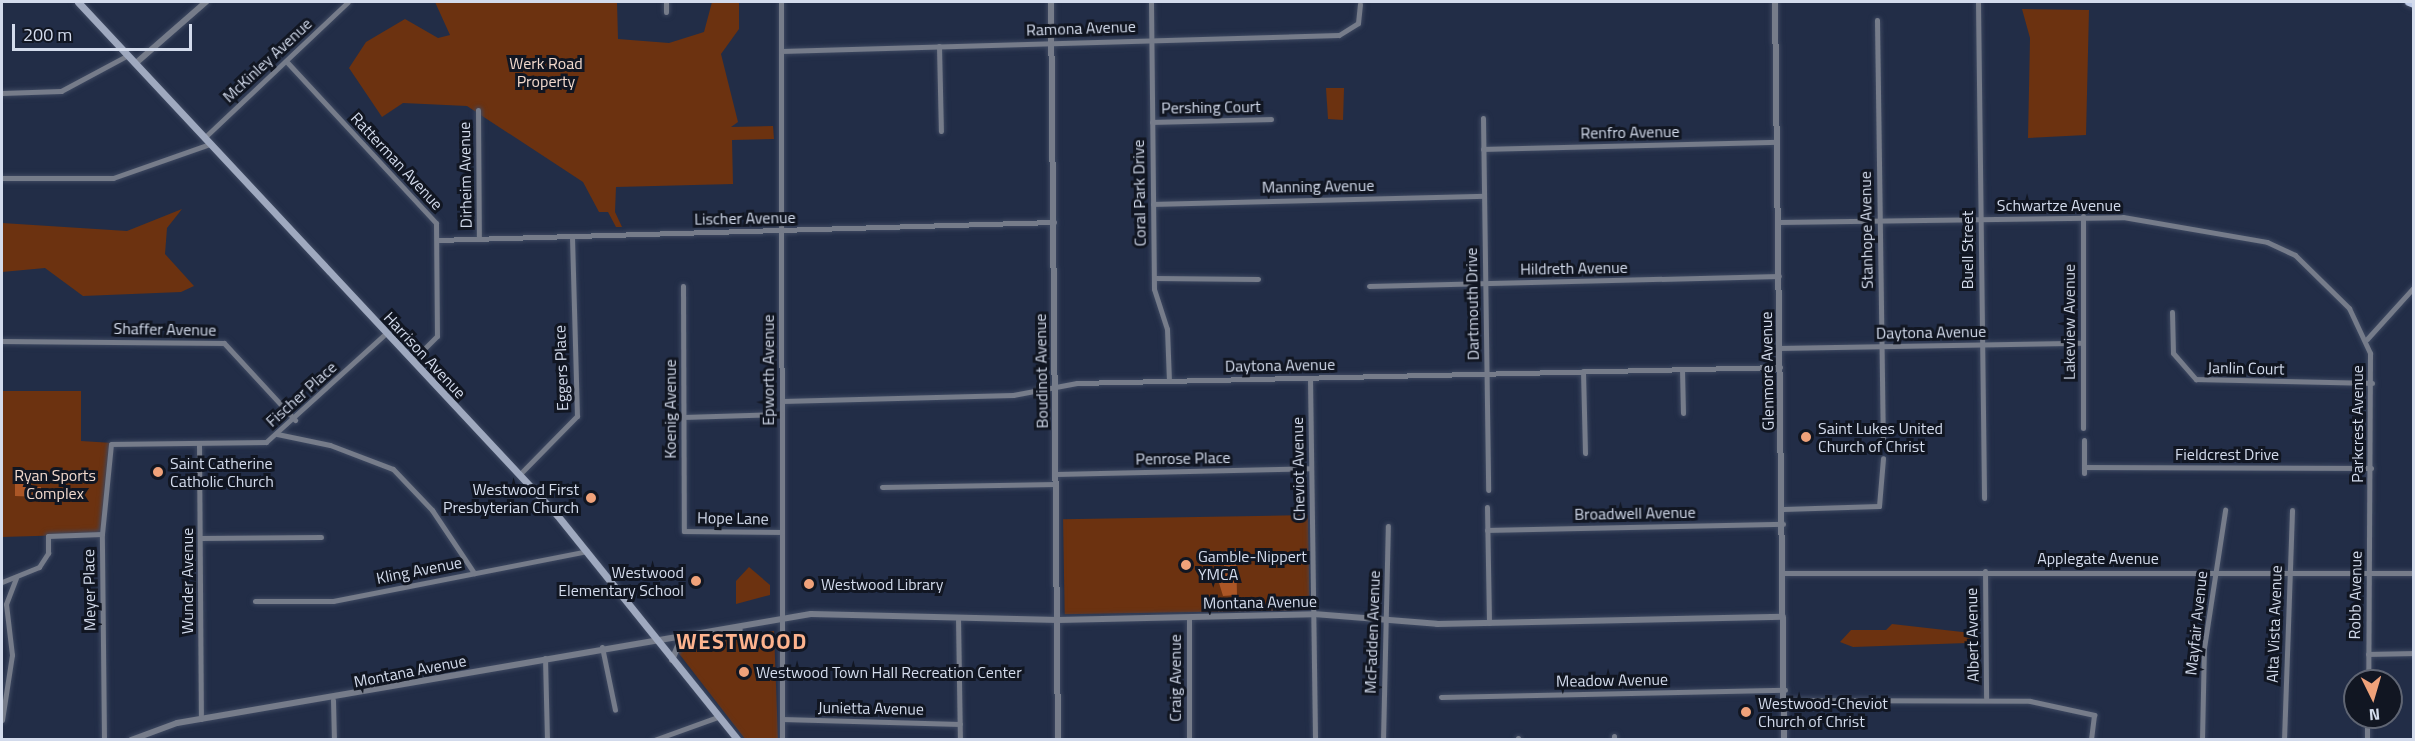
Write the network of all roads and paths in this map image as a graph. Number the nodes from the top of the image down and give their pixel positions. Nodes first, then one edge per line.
1 (78, 2) edge
2 (204, 2) edge
3 (348, 2) edge
4 (666, 2) edge
5 (781, 2) edge
6 (1051, 2) edge
7 (1150, 2) edge
8 (1775, 2) edge
9 (1978, 2) edge
10 (2409, 2) edge
11 (1360, 4) dead end
12 (2414, 4) edge
13 (666, 12) dead end
14 (1877, 20) dead end
15 (1151, 40) junction
16 (1051, 43) junction
17 (939, 46) junction
18 (781, 51) junction
19 (128, 55) junction
20 (286, 61) junction
21 (136, 63) junction
22 (2, 93) edge
23 (478, 111) dead end
24 (1483, 118) dead end
25 (1271, 119) dead end
26 (1152, 122) junction
27 (941, 131) dead end
28 (204, 138) junction
29 (1777, 142) junction
30 (210, 144) junction
31 (1484, 149) junction
32 (2, 178) edge
33 (1484, 196) junction
34 (1153, 204) junction
35 (2083, 216) junction
36 (1981, 218) junction
37 (1880, 220) junction
38 (1054, 222) junction
39 (1779, 222) junction
40 (781, 231) junction
41 (572, 236) junction
42 (479, 239) junction
43 (437, 240) junction
44 (1779, 276) junction
45 (1154, 278) junction
46 (1258, 279) dead end
47 (1485, 284) junction
48 (683, 286) dead end
49 (1369, 286) dead end
50 (2414, 287) edge
51 (2172, 312) dead end
52 (386, 333) junction
53 (2367, 339) junction
54 (2, 341) edge
55 (2081, 343) junction
56 (1982, 344) junction
57 (1881, 346) junction
58 (1780, 348) junction
59 (412, 361) junction
60 (1780, 367) junction
61 (1682, 369) junction
62 (1583, 371) junction
63 (1487, 373) junction
64 (1310, 378) junction
65 (1169, 381) junction
66 (2372, 382) junction
67 (1055, 387) junction
68 (782, 400) junction
69 (1683, 413) dead end
70 (781, 414) junction
71 (683, 417) junction
72 (295, 420) junction
73 (2083, 428) dead end
74 (278, 434) junction
75 (1883, 440) dead end
76 (2084, 440) dead end
77 (113, 443) joint
78 (199, 443) junction
79 (1585, 453) dead end
80 (1883, 458) dead end
81 (1311, 468) junction
82 (2371, 468) junction
83 (1056, 474) junction
84 (519, 475) junction
85 (1056, 484) junction
86 (882, 487) dead end
87 (1488, 490) dead end
88 (1984, 498) dead end
89 (1487, 507) dead end
90 (1783, 509) junction
91 (2225, 510) dead end
92 (2292, 510) dead end
93 (2370, 510) joint
94 (1783, 524) junction
95 (1388, 526) dead end
96 (1487, 530) junction
97 (684, 531) joint
98 (782, 532) junction
99 (102, 534) junction
100 (321, 537) dead end
101 (200, 538) junction
102 (588, 550) junction
103 (1985, 571) junction
104 (2214, 572) junction
105 (2289, 572) junction
106 (474, 573) junction
107 (1783, 573) junction
108 (2414, 573) edge
109 (2369, 574) junction
110 (16, 578) junction
111 (2, 582) edge
112 (2, 598) edge
113 (255, 601) dead end
114 (6, 604) junction
115 (1314, 614) junction
116 (958, 617) junction
117 (1189, 617) junction
118 (1783, 617) junction
119 (782, 619) junction
120 (1383, 619) junction
121 (1058, 620) junction
122 (1489, 623) junction
123 (682, 637) junction
124 (655, 638) junction
125 (602, 647) junction
126 (2414, 653) edge
127 (2368, 654) junction
128 (545, 658) junction
129 (672, 660) junction
130 (2368, 669) edge
131 (1785, 690) junction
132 (1441, 697) dead end
133 (1986, 698) junction
134 (333, 700) junction
135 (1784, 700) junction
136 (615, 710) dead end
137 (718, 717) junction
138 (201, 719) junction
139 (782, 719) junction
140 (2, 720) edge
141 (960, 724) junction
142 (104, 740) edge
143 (131, 740) edge
144 (334, 740) edge
145 (547, 740) edge
146 (654, 740) edge
147 (738, 740) edge
148 (782, 740) edge
149 (960, 740) edge
150 (1058, 740) edge
151 (1189, 740) edge
152 (1315, 740) edge
153 (1383, 740) edge
154 (1784, 740) edge
155 (2091, 740) edge
156 (2202, 740) edge
157 (2283, 740) edge

1 - 19 main road, Harrison Avenue
2 - 21 street
3 - 20 street, McKinley Avenue
4 - 13 street
5 - 18 street, Epworth Avenue
6 - 16 street, Boudinot Avenue
7 - 15 street, Coral Park Drive
8 - 29 street, Glenmore Avenue
9 - 36 street, Buell Street
10 - 12 main road
11 - 15 street, Ramona Avenue
14 - 37 street, Stanhope Avenue
15 - 16 street, Ramona Avenue
15 - 26 street, Coral Park Drive
16 - 17 street, Ramona Avenue
16 - 38 street, Boudinot Avenue
17 - 18 street, Ramona Avenue
17 - 27 street
18 - 40 street, Epworth Avenue
19 - 21 main road, Harrison Avenue
19 - 22 street
20 - 28 street, McKinley Avenue
20 - 43 street, Ratterman Avenue
21 - 28 main road, Harrison Avenue
23 - 42 street, Dirheim Avenue
24 - 31 street, Dartmouth Drive
25 - 26 street, Pershing Court
26 - 34 street, Coral Park Drive
28 - 30 main road, Harrison Avenue
29 - 31 street, Renfro Avenue
29 - 39 street, Glenmore Avenue
30 - 32 street
30 - 52 main road, Harrison Avenue
31 - 33 street, Dartmouth Drive
33 - 34 street, Manning Avenue
33 - 47 street, Dartmouth Drive
34 - 45 street, Coral Park Drive
35 - 36 street, Schwartze Avenue
35 - 53 street, Schwartze Avenue
35 - 55 street, Lakeview Avenue
36 - 37 street, Schwartze Avenue
36 - 56 street, Buell Street
37 - 39 street, Schwartze Avenue
37 - 57 street, Stanhope Avenue
38 - 40 street, Lischer Avenue
38 - 67 street, Boudinot Avenue
39 - 44 street, Glenmore Avenue
40 - 41 street, Lischer Avenue
40 - 68 street, Epworth Avenue
41 - 42 street, Lischer Avenue
41 - 84 street, Eggers Place
42 - 43 street, Lischer Avenue
43 - 59 street, Ratterman Avenue
44 - 47 street, Hildreth Avenue
44 - 58 street, Glenmore Avenue
45 - 46 street
45 - 65 street, Coral Park Drive
47 - 49 street, Hildreth Avenue
47 - 63 street, Dartmouth Drive
48 - 71 street, Koenig Avenue
50 - 53 street
51 - 66 street, Janlin Court
52 - 59 main road, Harrison Avenue
52 - 72 street, Fischer Place
53 - 66 street, Parkcrest Avenue
54 - 72 street, Shaffer Avenue
55 - 56 street, Daytona Avenue
55 - 73 street, Lakeview Avenue
56 - 57 street, Daytona Avenue
56 - 88 street, Buell Street
57 - 58 street, Daytona Avenue
57 - 75 street, Stanhope Avenue
58 - 60 street, Glenmore Avenue
59 - 84 main road, Harrison Avenue
60 - 61 street, Daytona Avenue
60 - 90 street, Glenmore Avenue
61 - 62 street, Daytona Avenue
61 - 69 street
62 - 63 street, Daytona Avenue
62 - 79 street
63 - 64 street, Daytona Avenue
63 - 87 street, Dartmouth Drive
64 - 65 street, Daytona Avenue
64 - 81 street, Cheviot Avenue
65 - 67 street, Daytona Avenue
66 - 82 street, Parkcrest Avenue
67 - 68 street, Daytona Avenue
67 - 83 street, Boudinot Avenue
68 - 70 street, Epworth Avenue
70 - 71 street
70 - 98 street, Epworth Avenue
71 - 97 street, Koenig Avenue
72 - 74 street, Fischer Place
74 - 78 street, Fischer Place
74 - 106 street
76 - 82 street, Fieldcrest Drive
77 - 78 street, Fischer Place
77 - 99 street, Meyer Place
78 - 101 street, Wunder Avenue
80 - 90 street
81 - 83 street, Penrose Place
81 - 115 street, Cheviot Avenue
82 - 93 street, Parkcrest Avenue
83 - 85 street, Boudinot Avenue
84 - 102 main road, Harrison Avenue
85 - 86 street
85 - 121 street, Boudinot Avenue
89 - 96 street
90 - 94 street, Glenmore Avenue
91 - 104 street, Mayfair Avenue
92 - 105 street, Alta Vista Avenue
93 - 109 street, Robb Avenue
94 - 96 street, Broadwell Avenue
94 - 107 street, Glenmore Avenue
95 - 120 street, McFadden Avenue
96 - 122 street
97 - 98 street, Hope Lane
98 - 119 street, Epworth Avenue
99 - 110 street
99 - 142 street, Meyer Place
100 - 101 street
101 - 138 street, Wunder Avenue
102 - 106 street, Kling Avenue
102 - 124 main road, Harrison Avenue
103 - 104 street, Applegate Avenue
103 - 107 street, Applegate Avenue
103 - 133 street, Albert Avenue
104 - 105 street, Applegate Avenue
104 - 156 street, Mayfair Avenue
105 - 109 street, Applegate Avenue
105 - 157 street, Alta Vista Avenue
106 - 113 street, Kling Avenue
107 - 118 street, Glenmore Avenue
108 - 109 street, Applegate Avenue
109 - 127 street, Robb Avenue
110 - 111 street
110 - 114 street
112 - 114 street
114 - 140 street
115 - 117 street, Montana Avenue
115 - 120 street, Montana Avenue
115 - 152 street, Cheviot Avenue
116 - 119 street, Montana Avenue
116 - 121 street, Montana Avenue
116 - 141 street
117 - 121 street, Montana Avenue
117 - 151 street, Craig Avenue
118 - 122 street, Montana Avenue
118 - 131 street, Glenmore Avenue
119 - 123 street, Montana Avenue
119 - 139 street, Epworth Avenue
120 - 122 street, Montana Avenue
120 - 153 street, McFadden Avenue
121 - 150 street, Boudinot Avenue
123 - 124 street, Montana Avenue
123 - 129 street
124 - 125 street, Montana Avenue
124 - 129 main road, Harrison Avenue
125 - 128 street, Montana Avenue
125 - 136 street
126 - 127 street
127 - 130 street, Robb Avenue
128 - 134 street, Montana Avenue
128 - 145 street
129 - 137 main road, Harrison Avenue
131 - 132 street, Meadow Avenue
131 - 135 street, Glenmore Avenue
133 - 135 street
133 - 155 street
134 - 138 street, Montana Avenue
134 - 144 street
135 - 154 street, Glenmore Avenue
137 - 146 street
137 - 147 main road, Harrison Avenue
138 - 143 street, Montana Avenue
139 - 141 street, Junietta Avenue
139 - 148 street, Epworth Avenue
141 - 149 street

